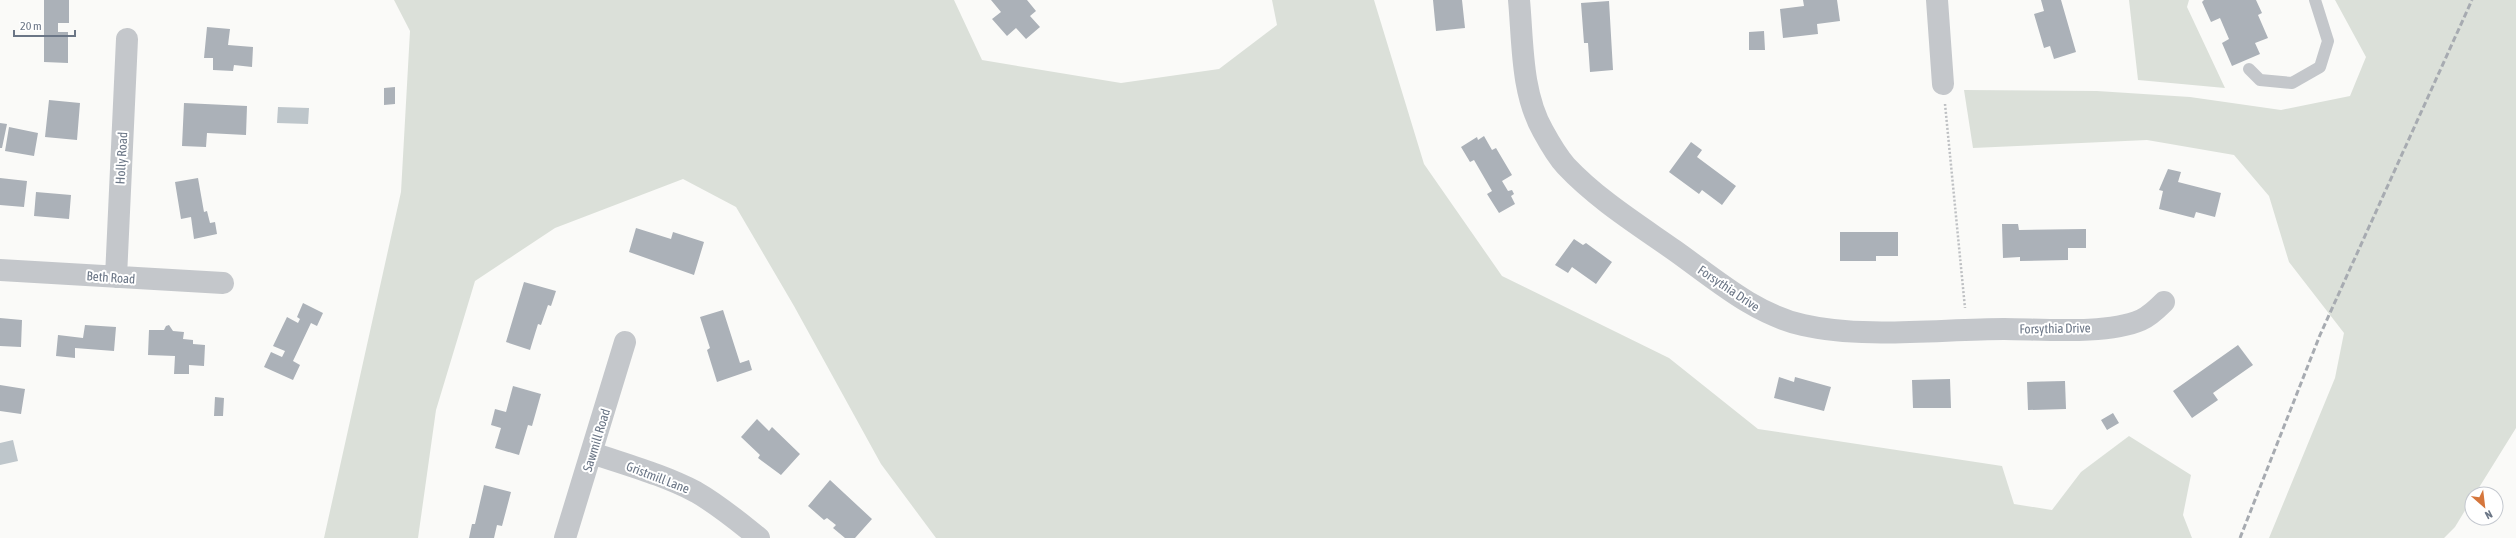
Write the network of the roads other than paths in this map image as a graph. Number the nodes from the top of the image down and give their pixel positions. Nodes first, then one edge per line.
1 (1519, 0) edge
2 (1937, 0) edge
3 (2315, 0) edge
4 (127, 39) dead end
5 (2249, 69) dead end
6 (1943, 84) road end
7 (0, 270) edge
8 (116, 277) junction
9 (223, 284) dead end
10 (2164, 302) dead end
11 (625, 342) dead end
12 (592, 453) junction
13 (565, 538) edge
14 (759, 538) edge

1 - 10 street, Forsythia Drive
2 - 6 street
3 - 5 lane
4 - 8 street, Holly Road
7 - 8 street, Beth Road
8 - 9 street, Beth Road
11 - 12 street, Sawmill Road
12 - 13 street, Sawmill Road
12 - 14 street, Gristmill Lane

